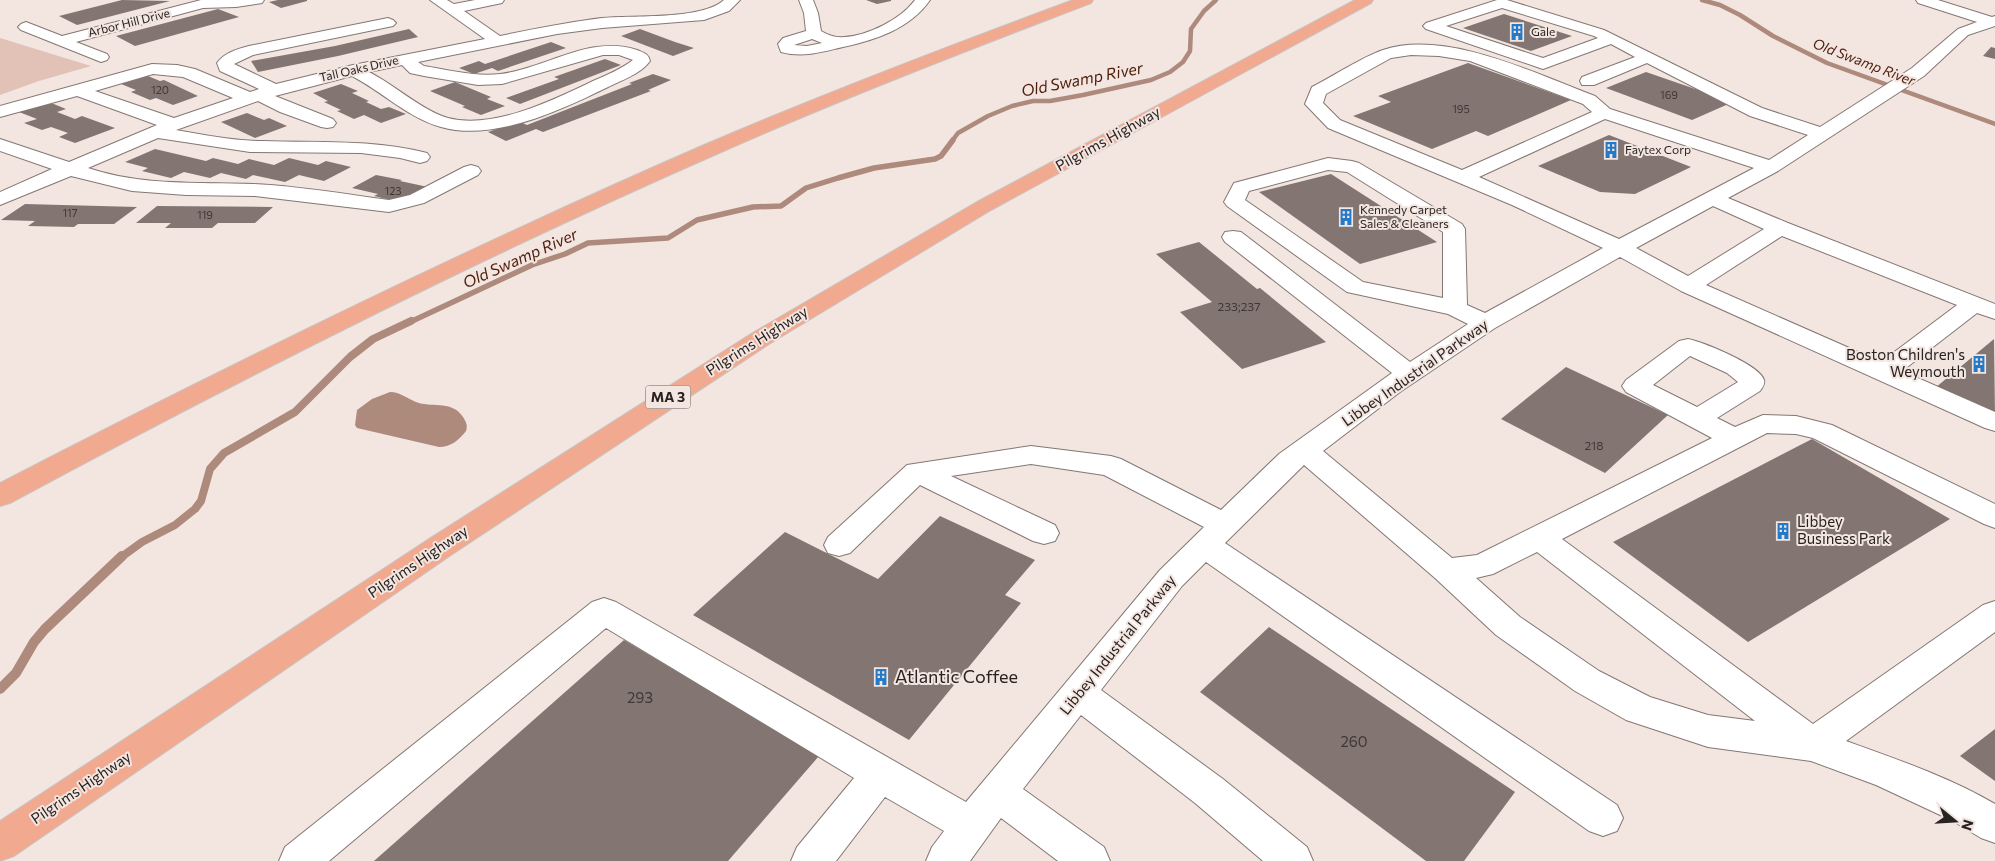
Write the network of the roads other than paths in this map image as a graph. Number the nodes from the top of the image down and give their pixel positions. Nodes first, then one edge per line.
1 (257, 0) edge
2 (437, 0) edge
3 (497, 0) edge
4 (701, 0) edge
5 (806, 0) edge
6 (923, 0) edge
7 (1086, 0) edge
8 (1366, 0) edge
9 (1923, 0) edge
10 (729, 3) edge
11 (642, 6) dead end
12 (451, 9) junction
13 (674, 19) junction
14 (1993, 22) edge
15 (388, 23) dead end
16 (26, 27) dead end
17 (814, 33) junction
18 (500, 39) junction
19 (1610, 39) junction
20 (60, 41) junction
21 (844, 42) junction
22 (101, 57) dead end
23 (1649, 57) junction
24 (405, 59) junction
25 (462, 62) dead end
26 (354, 70) junction
27 (1588, 81) dead end
28 (78, 90) junction
29 (260, 94) junction
30 (0, 112) edge
31 (1604, 113) junction
32 (327, 123) dead end
33 (174, 124) junction
34 (156, 132) junction
35 (1823, 134) junction
36 (0, 145) edge
37 (420, 157) dead end
38 (1771, 167) junction
39 (69, 168) junction
40 (471, 171) dead end
41 (1462, 178) junction
42 (1712, 198) junction
43 (0, 199) edge
44 (1780, 228) junction
45 (1233, 237) dead end
46 (1620, 248) junction
47 (1689, 286) junction
48 (1455, 308) junction
49 (1984, 308) edge
50 (1486, 323) junction
51 (1884, 372) junction
52 (1409, 374) junction
53 (1697, 419) dead end
54 (1995, 422) edge
55 (1734, 438) junction
56 (1305, 452) junction
57 (917, 472) junction
58 (0, 496) edge
59 (1995, 517) edge
60 (1044, 534) dead end
61 (1214, 535) junction
62 (1539, 537) junction
63 (839, 545) dead end
64 (1446, 570) junction
65 (1995, 614) edge
66 (1079, 693) junction
67 (1812, 745) junction
68 (880, 774) junction
69 (997, 792) junction
70 (1603, 818) dead end
71 (1995, 825) edge
72 (972, 826) junction
73 (0, 843) edge
74 (299, 861) edge
75 (811, 861) edge
76 (946, 861) edge
77 (1090, 861) edge
78 (1293, 861) edge

1 - 20 street, Arbor Hill Drive
2 - 12 street
3 - 12 street
4 - 10 street
5 - 17 street
6 - 21 street
7 - 58 highway
8 - 73 highway, Pilgrims Highway / MA 3
9 - 14 street
10 - 13 street, Tall Oaks Drive
11 - 13 street
12 - 18 street
13 - 18 street, Tall Oaks Drive
14 - 35 street, Libbey Industrial Parkway
15 - 29 street
16 - 20 street
17 - 21 street
17 - 21 street
18 - 24 street, Tall Oaks Drive
18 - 25 street
19 - 19 street
19 - 23 street
20 - 22 street
23 - 27 street
23 - 35 street
24 - 26 street, Tall Oaks Drive
24 - 26 street
26 - 29 street, Tall Oaks Drive
28 - 29 street
28 - 30 street
28 - 33 street
29 - 32 street
29 - 33 street, Tall Oaks Drive
31 - 38 street
31 - 41 street
31 - 41 street
33 - 34 street, Tall Oaks Drive
34 - 37 street
34 - 39 street, Tall Oaks Drive
35 - 38 street, Libbey Industrial Parkway
36 - 39 street
38 - 42 street, Libbey Industrial Parkway
39 - 40 street
39 - 43 street, Tall Oaks Drive
41 - 46 street
42 - 44 street
42 - 46 street, Libbey Industrial Parkway
44 - 47 street
44 - 49 street
45 - 52 street
46 - 47 street
46 - 50 street, Libbey Industrial Parkway
47 - 51 street
48 - 48 street
48 - 50 street
49 - 51 street
50 - 52 street, Libbey Industrial Parkway
51 - 54 street
52 - 56 street, Libbey Industrial Parkway
53 - 55 street
55 - 59 street
55 - 62 street
56 - 61 street, Libbey Industrial Parkway
56 - 64 street
57 - 60 street
57 - 61 street
57 - 63 street
61 - 66 street, Libbey Industrial Parkway
61 - 70 street
62 - 64 street
62 - 67 street
64 - 67 street
65 - 67 street
66 - 69 street, Libbey Industrial Parkway
66 - 78 street
67 - 71 street
68 - 72 street
68 - 74 street
68 - 75 street
69 - 72 street, Libbey Industrial Parkway
69 - 77 street
72 - 76 street, Libbey Industrial Parkway

